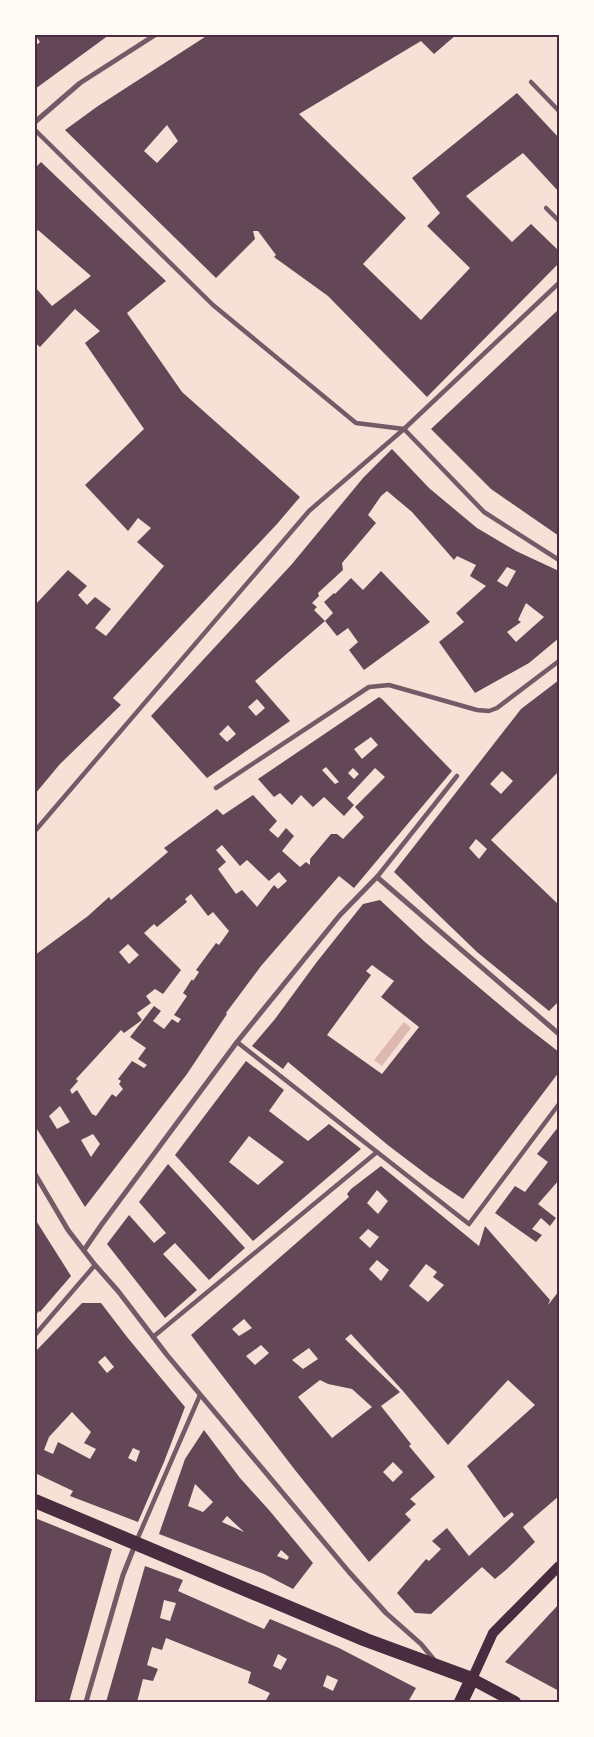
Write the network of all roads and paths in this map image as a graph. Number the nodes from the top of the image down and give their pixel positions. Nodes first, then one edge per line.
1 (155, 35) edge
2 (531, 82) dead end
3 (559, 111) edge
4 (35, 122) edge
5 (35, 130) edge
6 (546, 208) dead end
7 (559, 221) edge
8 (559, 283) edge
9 (404, 429) junction
10 (559, 560) edge
11 (559, 661) edge
12 (457, 776) dead end
13 (216, 788) dead end
14 (35, 831) edge
15 (377, 877) junction
16 (559, 1034) edge
17 (237, 1042) junction
18 (559, 1104) edge
19 (377, 1152) junction
20 (35, 1174) edge
21 (84, 1250) junction
22 (95, 1265) junction
23 (35, 1335) edge
24 (153, 1337) junction
25 (200, 1395) junction
26 (35, 1501) edge
27 (136, 1543) junction
28 (559, 1566) edge
29 (440, 1668) junction
30 (472, 1679) junction
31 (86, 1702) edge
32 (461, 1702) edge
33 (515, 1702) edge

1 - 4 street
2 - 3 street
5 - 9 street
6 - 7 street
8 - 9 street
9 - 10 street
9 - 14 street
11 - 13 street
12 - 15 street
15 - 16 street
15 - 17 street
17 - 19 street
17 - 21 street
18 - 19 street
19 - 24 street
20 - 21 street
21 - 22 street
22 - 23 street
22 - 24 street
24 - 25 street
25 - 27 street
25 - 29 street
26 - 27 highway
27 - 29 highway
27 - 31 street
28 - 30 main road
29 - 30 highway
30 - 32 highway
30 - 33 main road

